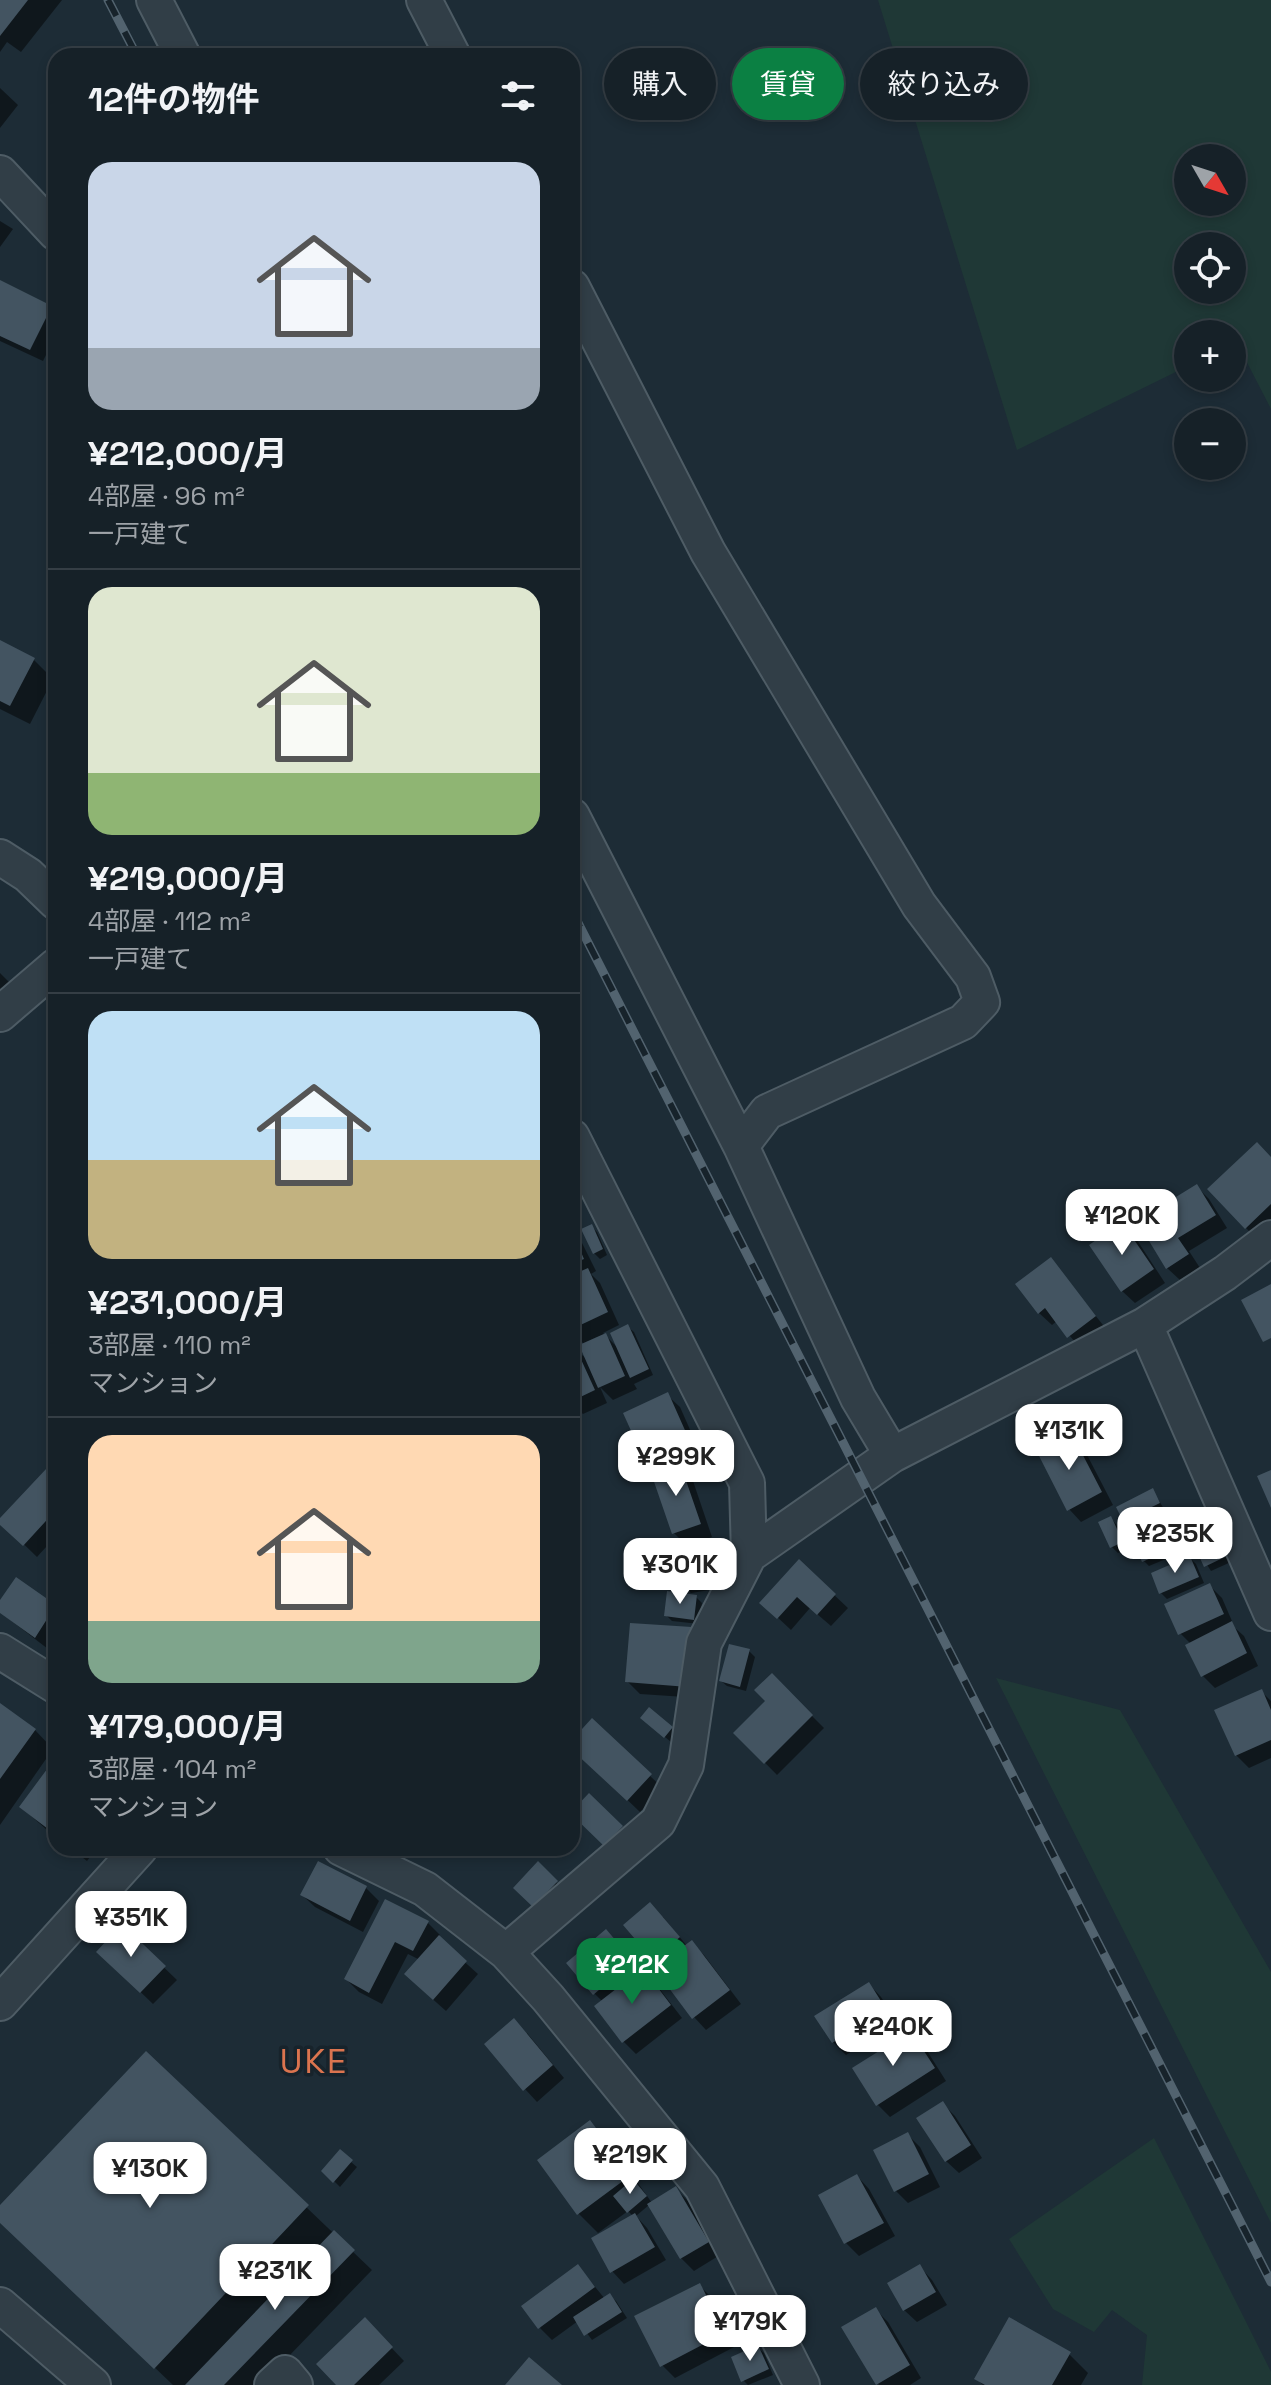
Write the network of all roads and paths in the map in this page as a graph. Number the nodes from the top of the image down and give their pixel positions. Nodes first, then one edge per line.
1 (154, 0) edge
2 (424, 0) edge
3 (179, 48) edge
4 (449, 48) edge
5 (0, 173) edge
6 (48, 224) edge
7 (580, 303) edge
8 (580, 832) edge
9 (0, 857) edge
10 (48, 894) edge
11 (48, 973) edge
12 (0, 1014) edge
13 (741, 1146) junction
14 (580, 1153) edge
15 (1271, 1238) edge
16 (1145, 1325) junction
17 (892, 1455) junction
18 (749, 1555) junction
19 (1271, 1613) edge
20 (0, 1651) edge
21 (48, 1681) edge
22 (133, 1856) edge
23 (357, 1856) edge
24 (506, 1952) junction
25 (0, 2003) edge
26 (0, 2305) edge
27 (93, 2385) edge
28 (272, 2385) edge
29 (295, 2385) edge
30 (802, 2385) edge

1 - 3 street
2 - 4 street
5 - 6 street
7 - 13 street
8 - 13 street
9 - 10 street
11 - 12 street
13 - 17 street
14 - 18 street
15 - 16 street
16 - 17 street
16 - 19 street
17 - 18 street
18 - 24 street
20 - 21 street
22 - 25 street
23 - 24 street
24 - 30 street
26 - 27 street
28 - 29 street

